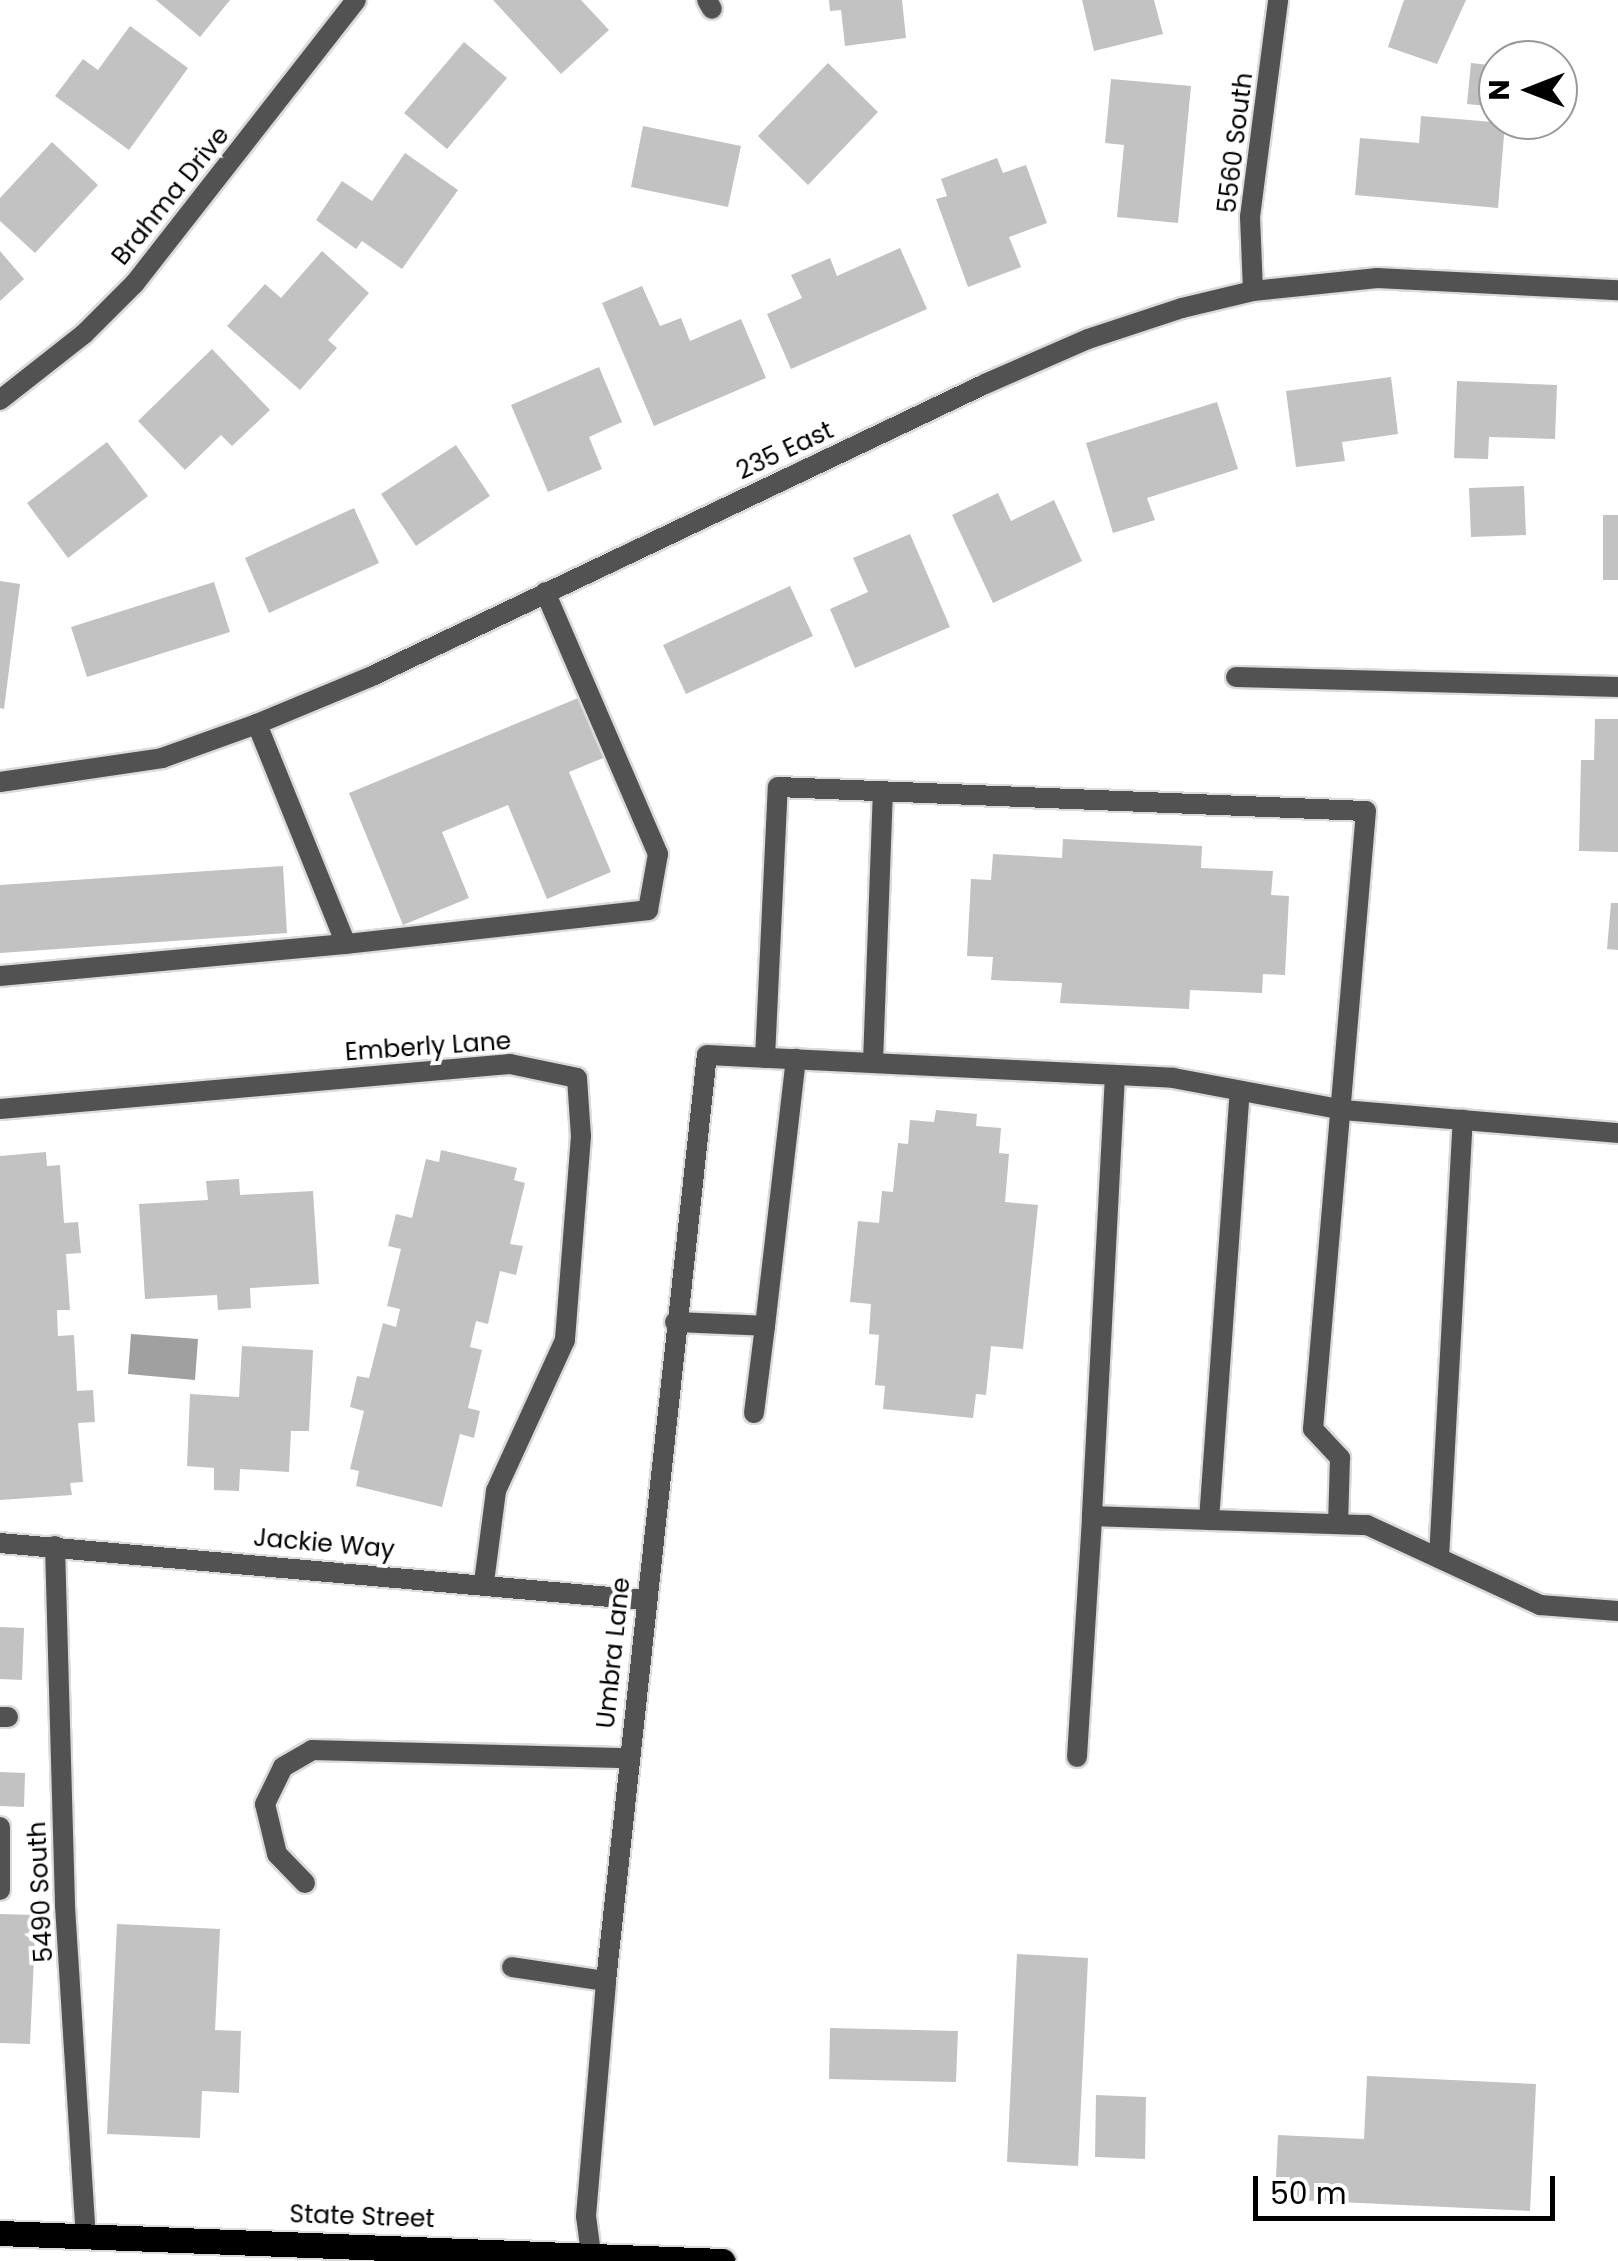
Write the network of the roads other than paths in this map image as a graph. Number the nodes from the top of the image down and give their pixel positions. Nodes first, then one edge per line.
1 (356, 0) edge
2 (1278, 0) edge
3 (1618, 290) edge
4 (1253, 291) junction
5 (0, 400) edge
6 (545, 592) junction
7 (1236, 677) dead end
8 (1618, 687) edge
9 (257, 724) junction
10 (0, 782) edge
11 (884, 791) junction
12 (346, 944) junction
13 (0, 976) edge
14 (765, 1058) junction
15 (796, 1060) junction
16 (873, 1062) junction
17 (1115, 1075) junction
18 (1240, 1090) junction
19 (0, 1109) edge
20 (1344, 1110) junction
21 (1464, 1120) junction
22 (1618, 1132) edge
23 (675, 1322) junction
24 (765, 1326) junction
25 (754, 1413) dead end
26 (1092, 1516) junction
27 (1209, 1520) junction
28 (1338, 1524) junction
29 (0, 1543) edge
30 (55, 1546) junction
31 (1439, 1558) junction
32 (484, 1582) junction
33 (644, 1600) junction
34 (1618, 1611) edge
35 (1077, 1757) dead end
36 (628, 1758) junction
37 (0, 1827) edge
38 (305, 1883) dead end
39 (0, 1890) edge
40 (512, 1968) dead end
41 (606, 1981) junction
42 (0, 2234) edge
43 (86, 2237) junction
44 (592, 2258) edge
45 (722, 2261) edge

1 - 5 street, Brahma Drive
2 - 4 street, 5560 South
3 - 4 street, 235 East
4 - 6 street, 235 East
6 - 9 street, 235 East
6 - 12 street
7 - 8 street
9 - 10 street, 235 East
9 - 12 street
11 - 14 street
11 - 16 street
11 - 20 street
12 - 13 street
14 - 15 street
14 - 23 street, Umbra Lane
15 - 16 street
15 - 24 street
16 - 17 street
17 - 18 street
17 - 26 street
18 - 20 street
18 - 27 street
19 - 32 street, Emberly Lane
20 - 21 street
20 - 28 street
21 - 22 street
21 - 31 street
23 - 24 street
23 - 33 street, Umbra Lane
24 - 25 street
26 - 27 street
26 - 35 street
27 - 28 street
28 - 31 street
29 - 30 street, Jackie Way
30 - 32 street, Jackie Way
30 - 43 street, 5490 South
31 - 34 street
32 - 33 street, Jackie Way
33 - 36 street, Umbra Lane
36 - 38 street
36 - 41 street, Umbra Lane
37 - 39 street
40 - 41 street
41 - 44 street, Umbra Lane
42 - 43 main road, State Street
43 - 44 main road, State Street
44 - 45 main road, State Street

